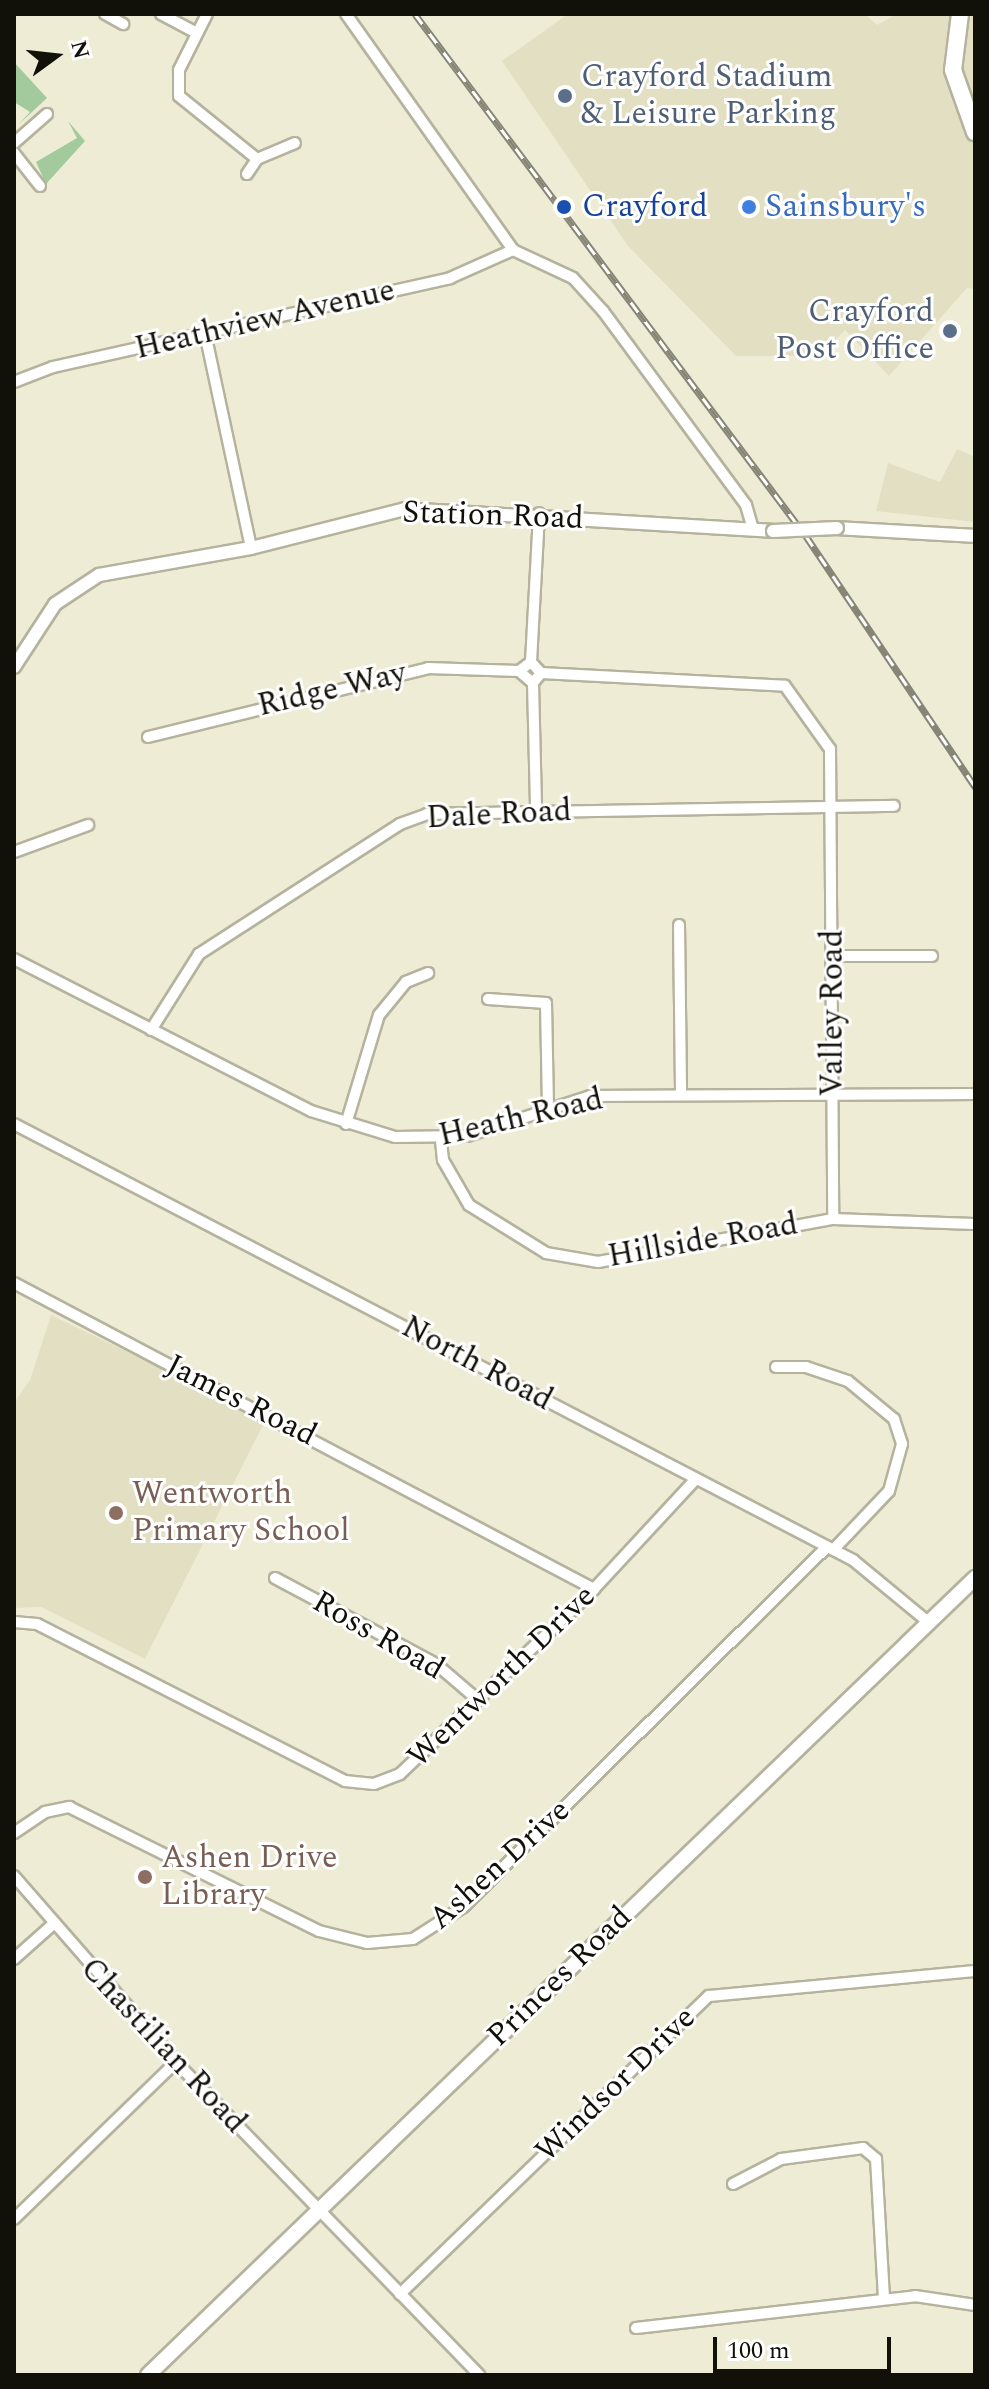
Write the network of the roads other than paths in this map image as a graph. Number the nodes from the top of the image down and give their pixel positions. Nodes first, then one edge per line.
1 (105, 14) edge
2 (161, 14) edge
3 (207, 14) edge
4 (346, 14) edge
5 (960, 14) edge
6 (123, 24) dead end
7 (196, 33) junction
8 (47, 114) dead end
9 (975, 132) edge
10 (14, 143) edge
11 (295, 143) dead end
12 (14, 153) edge
13 (257, 159) junction
14 (247, 174) dead end
15 (40, 186) dead end
16 (513, 250) junction
17 (205, 333) junction
18 (14, 382) edge
19 (539, 513) junction
20 (753, 530) junction
21 (975, 536) edge
22 (251, 548) junction
23 (531, 662) junction
24 (14, 667) edge
25 (519, 671) junction
26 (541, 673) junction
27 (533, 683) junction
28 (148, 737) dead end
29 (894, 806) dead end
30 (832, 807) junction
31 (536, 810) junction
32 (88, 825) dead end
33 (14, 852) edge
34 (679, 925) dead end
35 (833, 956) junction
36 (932, 956) dead end
37 (14, 959) edge
38 (428, 973) dead end
39 (488, 999) dead end
40 (151, 1030) junction
41 (833, 1093) junction
42 (681, 1094) junction
43 (975, 1094) edge
44 (548, 1105) junction
45 (14, 1124) edge
46 (346, 1124) junction
47 (441, 1141) junction
48 (833, 1219) junction
49 (975, 1224) edge
50 (14, 1283) edge
51 (776, 1367) dead end
52 (696, 1479) junction
53 (830, 1548) junction
54 (275, 1578) dead end
55 (974, 1579) edge
56 (594, 1589) junction
57 (927, 1621) junction
58 (14, 1622) edge
59 (478, 1700) junction
60 (14, 1833) edge
61 (14, 1876) edge
62 (51, 1926) junction
63 (14, 1959) edge
64 (975, 1971) edge
65 (176, 2062) junction
66 (733, 2184) dead end
67 (319, 2210) junction
68 (14, 2219) edge
69 (400, 2294) junction
70 (884, 2299) junction
71 (975, 2305) edge
72 (636, 2328) dead end
73 (148, 2375) edge
74 (479, 2375) edge

1 - 6 street
2 - 7 street
3 - 7 street
4 - 16 street
5 - 9 main road
7 - 13 street
8 - 10 street
11 - 13 street
12 - 15 street
13 - 14 street
16 - 17 street, Heathview Avenue
16 - 20 street
17 - 18 street, Heathview Avenue
17 - 22 street
19 - 20 street, Station Road
19 - 22 street, Station Road
19 - 23 street
20 - 21 street, Station Road, bridge
22 - 24 street, Station Road
23 - 25 street
23 - 26 street
25 - 27 street
25 - 28 street, Ridge Way
26 - 27 street
26 - 30 street
27 - 31 street
29 - 30 street, Dale Road
30 - 31 street, Dale Road
30 - 35 street, Valley Road
31 - 40 street, Dale Road
32 - 33 street
34 - 42 street
35 - 36 street
35 - 41 street, Valley Road
37 - 40 street, Heath Road
38 - 46 street
39 - 44 street
40 - 46 street, Heath Road
41 - 42 street, Heath Road
41 - 43 street, Heath Road
41 - 48 street, Valley Road
42 - 44 street, Heath Road
44 - 47 street, Heath Road
45 - 52 street, North Road
46 - 47 street, Heath Road
47 - 48 street, Hillside Road
48 - 49 street, Hillside Road
50 - 56 street, James Road
51 - 53 street, Ashen Drive
52 - 53 street, North Road
52 - 56 street, Wentworth Drive
53 - 57 street, North Road
53 - 60 street, Ashen Drive
54 - 59 street, Ross Road
55 - 57 main road, Princes Road
56 - 59 street, Wentworth Drive
57 - 67 main road, Princes Road
58 - 59 street, Wentworth Drive
61 - 62 street, Chastilian Road
62 - 63 street
62 - 65 street, Chastilian Road
64 - 69 street, Windsor Drive
65 - 67 street, Chastilian Road
65 - 68 street
66 - 70 street
67 - 69 street, Chastilian Road
67 - 73 main road, Princes Road
69 - 74 street, Chastilian Road
70 - 71 street
70 - 72 street

